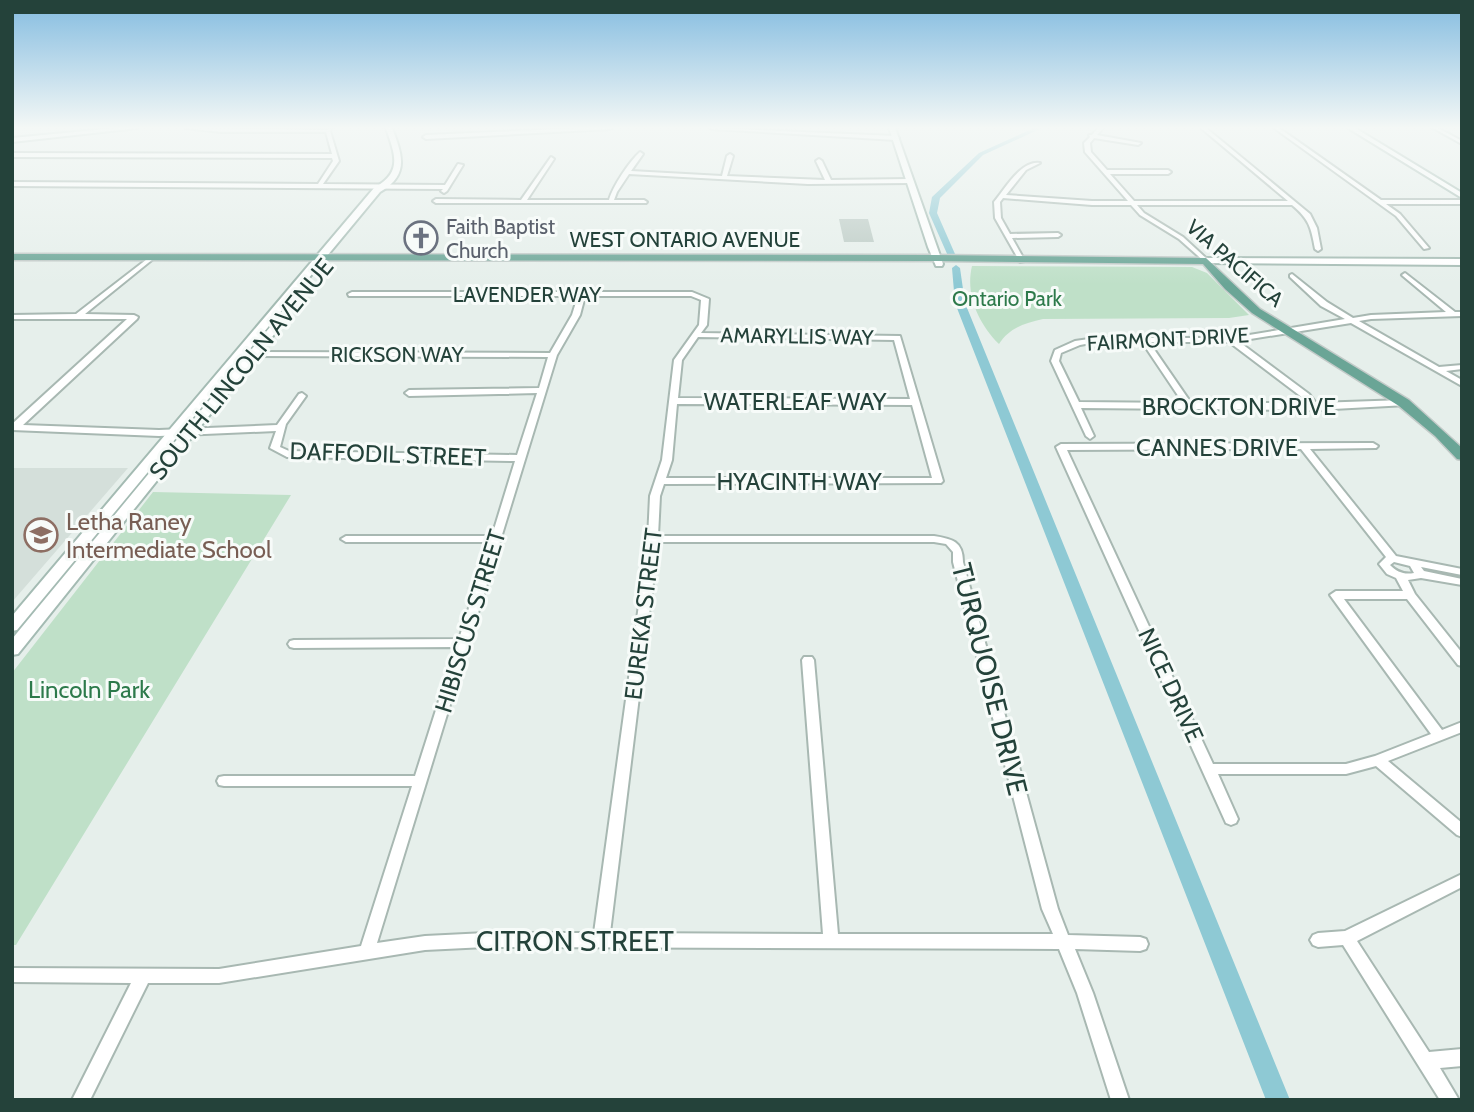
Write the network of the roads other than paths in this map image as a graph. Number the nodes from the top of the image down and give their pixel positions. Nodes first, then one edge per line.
1 (325, 180) edge
2 (389, 180) edge
3 (451, 180) edge
4 (537, 180) edge
5 (622, 180) edge
6 (774, 180) edge
7 (1015, 180) edge
8 (1113, 180) edge
9 (1267, 180) edge
10 (1350, 180) edge
11 (1436, 180) edge
12 (909, 181) joint
13 (829, 182) joint
14 (12, 184) edge
15 (384, 186) junction
16 (319, 187) junction
17 (446, 187) junction
18 (1002, 195) junction
19 (1462, 196) edge
20 (523, 201) junction
21 (611, 202) junction
22 (644, 202) dead end
23 (1381, 202) junction
24 (1462, 202) edge
25 (1133, 203) junction
26 (1295, 203) junction
27 (1058, 235) dead end
28 (1008, 236) junction
29 (1318, 248) dead end
30 (1426, 248) dead end
31 (12, 260) edge
32 (148, 260) junction
33 (324, 260) junction
34 (938, 261) junction
35 (1022, 261) junction
36 (1206, 261) junction
37 (1462, 262) edge
38 (1405, 275) dead end
39 (1292, 276) dead end
40 (352, 294) dead end
41 (582, 294) junction
42 (702, 296) joint
43 (1457, 314) edge
44 (79, 316) junction
45 (12, 317) edge
46 (1351, 321) junction
47 (1287, 330) junction
48 (697, 335) junction
49 (1144, 340) junction
50 (1231, 340) junction
51 (240, 354) junction
52 (254, 354) junction
53 (553, 355) junction
54 (1462, 367) edge
55 (1438, 370) junction
56 (1462, 384) edge
57 (541, 390) junction
58 (409, 393) dead end
59 (302, 396) dead end
60 (674, 401) junction
61 (916, 402) junction
62 (1404, 403) junction
63 (1075, 405) junction
64 (1189, 406) junction
65 (1315, 407) junction
66 (14, 427) edge
67 (280, 428) junction
68 (182, 433) junction
69 (1090, 436) dead end
70 (1373, 446) dead end
71 (1061, 447) joint
72 (1304, 447) junction
73 (1462, 456) edge
74 (520, 458) junction
75 (660, 481) junction
76 (346, 539) dead end
77 (496, 539) junction
78 (653, 539) junction
79 (1392, 558) junction
80 (1409, 561) junction
81 (1462, 572) edge
82 (1420, 574) junction
83 (1400, 576) junction
84 (1462, 582) edge
85 (1410, 595) junction
86 (12, 626) edge
87 (464, 643) junction
88 (293, 644) dead end
89 (12, 650) edge
90 (808, 660) dead end
91 (1462, 662) edge
92 (1462, 727) edge
93 (1439, 736) junction
94 (1378, 760) junction
95 (1209, 769) junction
96 (224, 781) dead end
97 (420, 781) junction
98 (1231, 819) dead end
99 (1462, 831) edge
100 (1462, 880) edge
101 (1347, 938) junction
102 (1318, 940) dead end
103 (601, 941) junction
104 (831, 941) junction
105 (1063, 942) junction
106 (1140, 944) dead end
107 (367, 952) junction
108 (12, 975) edge
109 (142, 978) junction
110 (1462, 1057) edge
111 (1427, 1061) junction
112 (81, 1100) edge
113 (1120, 1100) edge
114 (1450, 1100) edge

1 - 16 street
2 - 15 main road, SOUTH LINCOLN AVENUE
3 - 17 street
4 - 20 street
5 - 21 street
6 - 13 street
7 - 18 street
8 - 25 street, VIA PACIFICA
9 - 26 street
10 - 23 street
11 - 19 main road
12 - 13 street
12 - 34 main road
14 - 16 street
15 - 16 street
15 - 17 street
15 - 33 main road, SOUTH LINCOLN AVENUE
17 - 20 street
18 - 25 street
18 - 28 street
20 - 21 street
21 - 22 street
23 - 24 street
23 - 30 street
25 - 26 street
25 - 36 street, VIA PACIFICA
26 - 29 street
27 - 28 street
28 - 35 street
31 - 32 main road, WEST ONTARIO AVENUE
32 - 33 main road, WEST ONTARIO AVENUE
32 - 44 street
33 - 34 main road, WEST ONTARIO AVENUE
33 - 51 main road, SOUTH LINCOLN AVENUE
33 - 52 main road, SOUTH LINCOLN AVENUE
34 - 35 main road, WEST ONTARIO AVENUE
35 - 36 main road, WEST ONTARIO AVENUE
36 - 37 main road, WEST ONTARIO AVENUE
36 - 47 main road, VIA PACIFICA
38 - 43 street
39 - 46 street
40 - 41 street, LAVENDER WAY
41 - 42 street, LAVENDER WAY
41 - 53 street, HIBISCUS STREET
42 - 48 street, EUREKA STREET
43 - 46 street, FAIRMONT DRIVE
44 - 45 street
44 - 66 street
46 - 47 street, FAIRMONT DRIVE
46 - 55 street
47 - 50 street, FAIRMONT DRIVE
47 - 62 main road, VIA PACIFICA
48 - 60 street, EUREKA STREET
48 - 61 street, AMARYLLIS WAY
49 - 50 street, FAIRMONT DRIVE
49 - 63 street, FAIRMONT DRIVE
49 - 64 street
50 - 65 street
51 - 52 street, RICKSON WAY
51 - 68 main road, SOUTH LINCOLN AVENUE
52 - 53 street, RICKSON WAY
52 - 68 main road, SOUTH LINCOLN AVENUE
53 - 57 street, HIBISCUS STREET
54 - 55 street
55 - 56 street
57 - 58 street
57 - 74 street, HIBISCUS STREET
59 - 67 street, DAFFODIL STREET
60 - 61 street, WATERLEAF WAY
60 - 75 street, EUREKA STREET
61 - 75 street, HYACINTH WAY
62 - 65 street, BROCKTON DRIVE
62 - 73 main road, VIA PACIFICA
63 - 64 street, BROCKTON DRIVE
63 - 69 street, FAIRMONT DRIVE
64 - 65 street, BROCKTON DRIVE
66 - 68 street
67 - 68 street
67 - 74 street, DAFFODIL STREET
68 - 86 main road, SOUTH LINCOLN AVENUE
68 - 89 main road, SOUTH LINCOLN AVENUE
70 - 72 street, CANNES DRIVE
71 - 72 street, CANNES DRIVE
71 - 95 street, NICE DRIVE
72 - 79 street
74 - 77 street, HIBISCUS STREET
75 - 78 street, EUREKA STREET
76 - 77 street
77 - 87 street, HIBISCUS STREET
78 - 103 street, EUREKA STREET
78 - 105 street, TURQUOISE DRIVE
79 - 80 street
79 - 83 street
80 - 81 street
80 - 82 street
82 - 83 street
82 - 84 street
83 - 85 street
85 - 91 street
85 - 93 street
87 - 88 street
87 - 97 street, HIBISCUS STREET
90 - 104 street
92 - 93 street, NICE DRIVE
93 - 94 street, NICE DRIVE
94 - 95 street, NICE DRIVE
94 - 99 street
95 - 98 street
96 - 97 street
97 - 107 street, HIBISCUS STREET
100 - 101 street
101 - 102 street
101 - 111 street
103 - 104 street, CITRON STREET
103 - 107 street, CITRON STREET
104 - 105 street, CITRON STREET
105 - 106 street, CITRON STREET
105 - 113 street, TURQUOISE DRIVE
107 - 109 street, CITRON STREET
108 - 109 street, CITRON STREET
109 - 112 street
110 - 111 street
111 - 114 street

